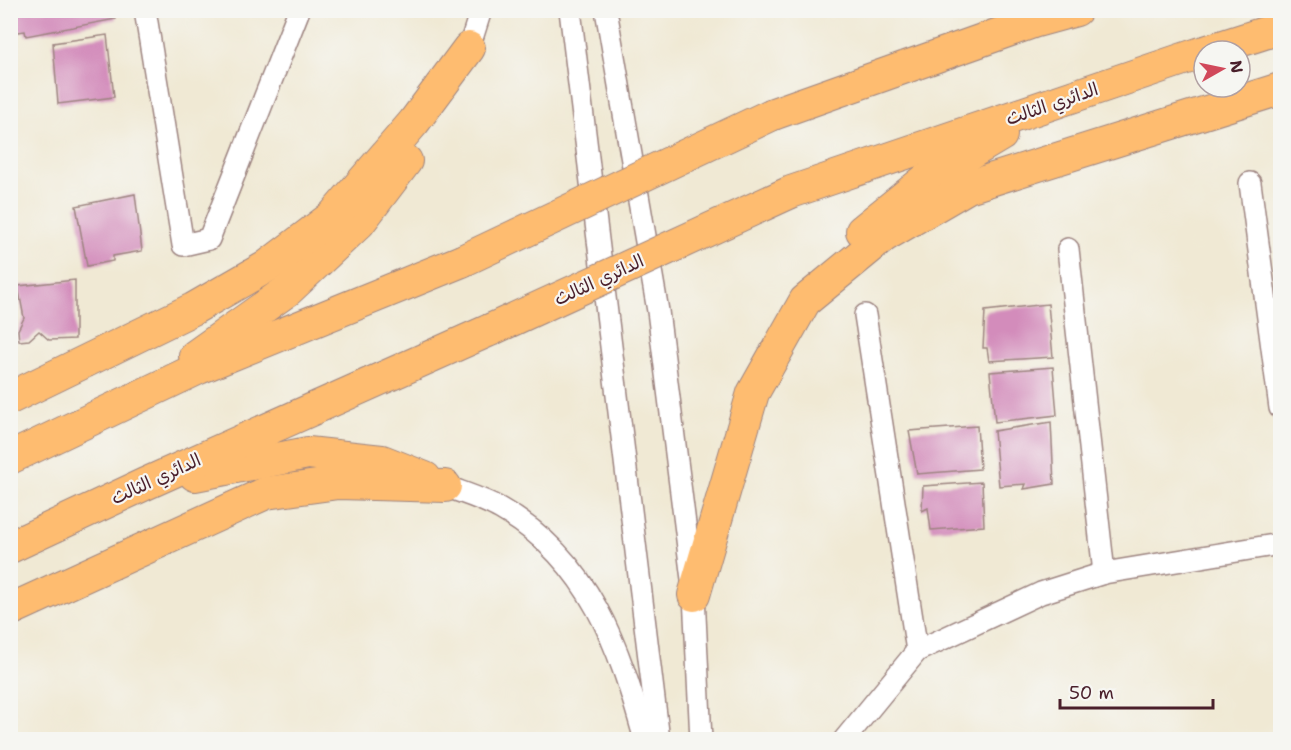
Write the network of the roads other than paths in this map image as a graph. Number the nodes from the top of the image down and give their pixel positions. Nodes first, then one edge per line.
1 (145, 10) edge
2 (299, 10) edge
3 (481, 10) edge
4 (570, 10) edge
5 (606, 10) edge
6 (1076, 10) edge
7 (1281, 28) edge
8 (1246, 39) edge
9 (469, 48) junction
10 (1192, 56) edge
11 (1281, 89) edge
12 (1055, 103) junction
13 (1250, 183) dead end
14 (1068, 249) dead end
15 (805, 301) junction
16 (865, 315) dead end
17 (10, 398) edge
18 (136, 398) junction
19 (1281, 408) edge
20 (10, 458) edge
21 (145, 484) junction
22 (445, 486) junction
23 (1281, 544) edge
24 (10, 548) edge
25 (1104, 573) junction
26 (694, 595) junction
27 (10, 610) edge
28 (917, 651) junction
29 (645, 740) edge
30 (659, 740) edge
31 (701, 740) edge
32 (844, 740) edge

1 - 2 street
3 - 9 street
4 - 30 street
5 - 26 street
6 - 18 highway, bridge
7 - 8 highway
9 - 17 highway
9 - 18 highway
10 - 12 highway, الدائري الثالث
11 - 15 highway
12 - 15 highway
12 - 21 highway, الدائري الثالث, bridge
13 - 19 street
14 - 25 street
15 - 26 highway
16 - 28 street
18 - 20 highway
21 - 22 highway
21 - 24 highway, الدائري الثالث
22 - 27 highway
22 - 29 street
23 - 25 street
25 - 28 street
26 - 31 street
28 - 32 street

